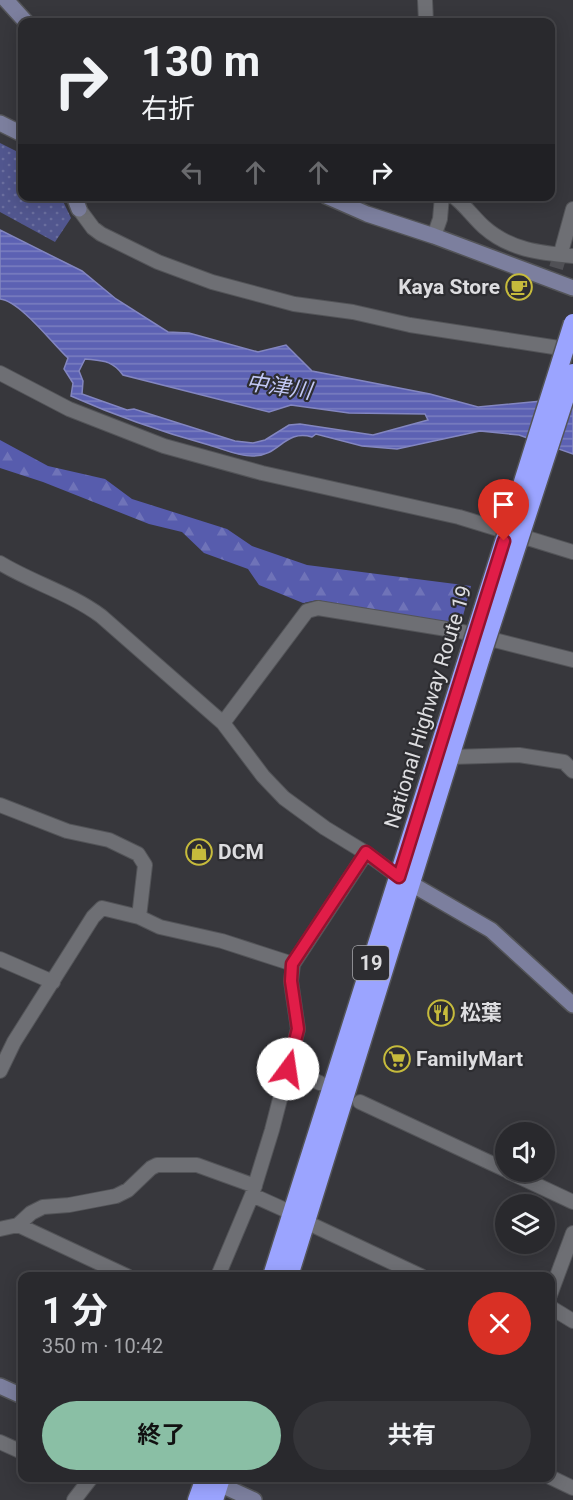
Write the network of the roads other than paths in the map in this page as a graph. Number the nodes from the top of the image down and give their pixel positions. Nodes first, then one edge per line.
1 (6, 0) edge
2 (424, 0) edge
3 (22, 18) edge
4 (426, 18) edge
5 (0, 123) edge
6 (18, 132) edge
7 (337, 201) edge
8 (442, 201) edge
9 (458, 201) edge
10 (77, 203) edge
11 (573, 209) edge
12 (434, 236) junction
13 (567, 252) edge
14 (573, 288) edge
15 (573, 323) edge
16 (573, 350) edge
17 (0, 373) edge
18 (573, 373) edge
19 (573, 552) edge
20 (0, 563) edge
21 (476, 653) junction
22 (573, 660) edge
23 (223, 723) junction
24 (451, 757) junction
25 (573, 771) edge
26 (0, 805) edge
27 (366, 852) junction
28 (405, 880) junction
29 (139, 917) junction
30 (0, 959) edge
31 (292, 964) junction
32 (53, 982) junction
33 (573, 1005) edge
34 (288, 1069) junction
35 (0, 1071) edge
36 (320, 1083) dead end
37 (360, 1102) dead end
38 (495, 1165) edge
39 (530, 1182) edge
40 (254, 1191) junction
41 (573, 1202) edge
42 (299, 1218) junction
43 (18, 1225) junction
44 (0, 1229) edge
45 (573, 1233) edge
46 (118, 1272) edge
47 (220, 1272) edge
48 (274, 1272) edge
49 (289, 1272) edge
50 (413, 1272) edge
51 (555, 1282) edge
52 (555, 1310) edge
53 (573, 1321) edge
54 (0, 1386) edge
55 (18, 1394) edge
56 (0, 1442) edge
57 (18, 1450) edge
58 (555, 1479) edge
59 (88, 1482) edge
60 (212, 1482) edge
61 (573, 1488) edge
62 (74, 1500) edge
63 (197, 1500) edge
64 (254, 1500) edge

1 - 3 street
2 - 4 street
5 - 6 street
7 - 12 street
8 - 12 street
9 - 13 street
10 - 16 street
11 - 13 street
12 - 14 street
15 - 21 highway, National Highway Route 19 / 19, bridge
17 - 19 street
18 - 21 highway, National Highway Route 19 / 19, bridge
20 - 23 street
21 - 24 highway, National Highway Route 19 / 19
21 - 28 highway, National Highway Route 19 / 19
22 - 23 street
23 - 27 street
24 - 25 street
24 - 28 highway, National Highway Route 19 / 19
26 - 29 street
27 - 28 street
27 - 31 street
28 - 33 street
28 - 42 highway, National Highway Route 19 / 19
29 - 31 street
29 - 32 street
30 - 32 street
31 - 34 street
32 - 35 street
34 - 36 street
34 - 40 street
37 - 38 street
39 - 41 street
40 - 42 street
40 - 43 street
40 - 47 street
42 - 48 highway, National Highway Route 19 / 19
42 - 49 highway, National Highway Route 19 / 19
42 - 50 street
43 - 44 street
43 - 46 street
45 - 51 street
52 - 53 street
54 - 55 street
56 - 57 street
58 - 61 street
59 - 62 street
60 - 63 highway
60 - 64 street

